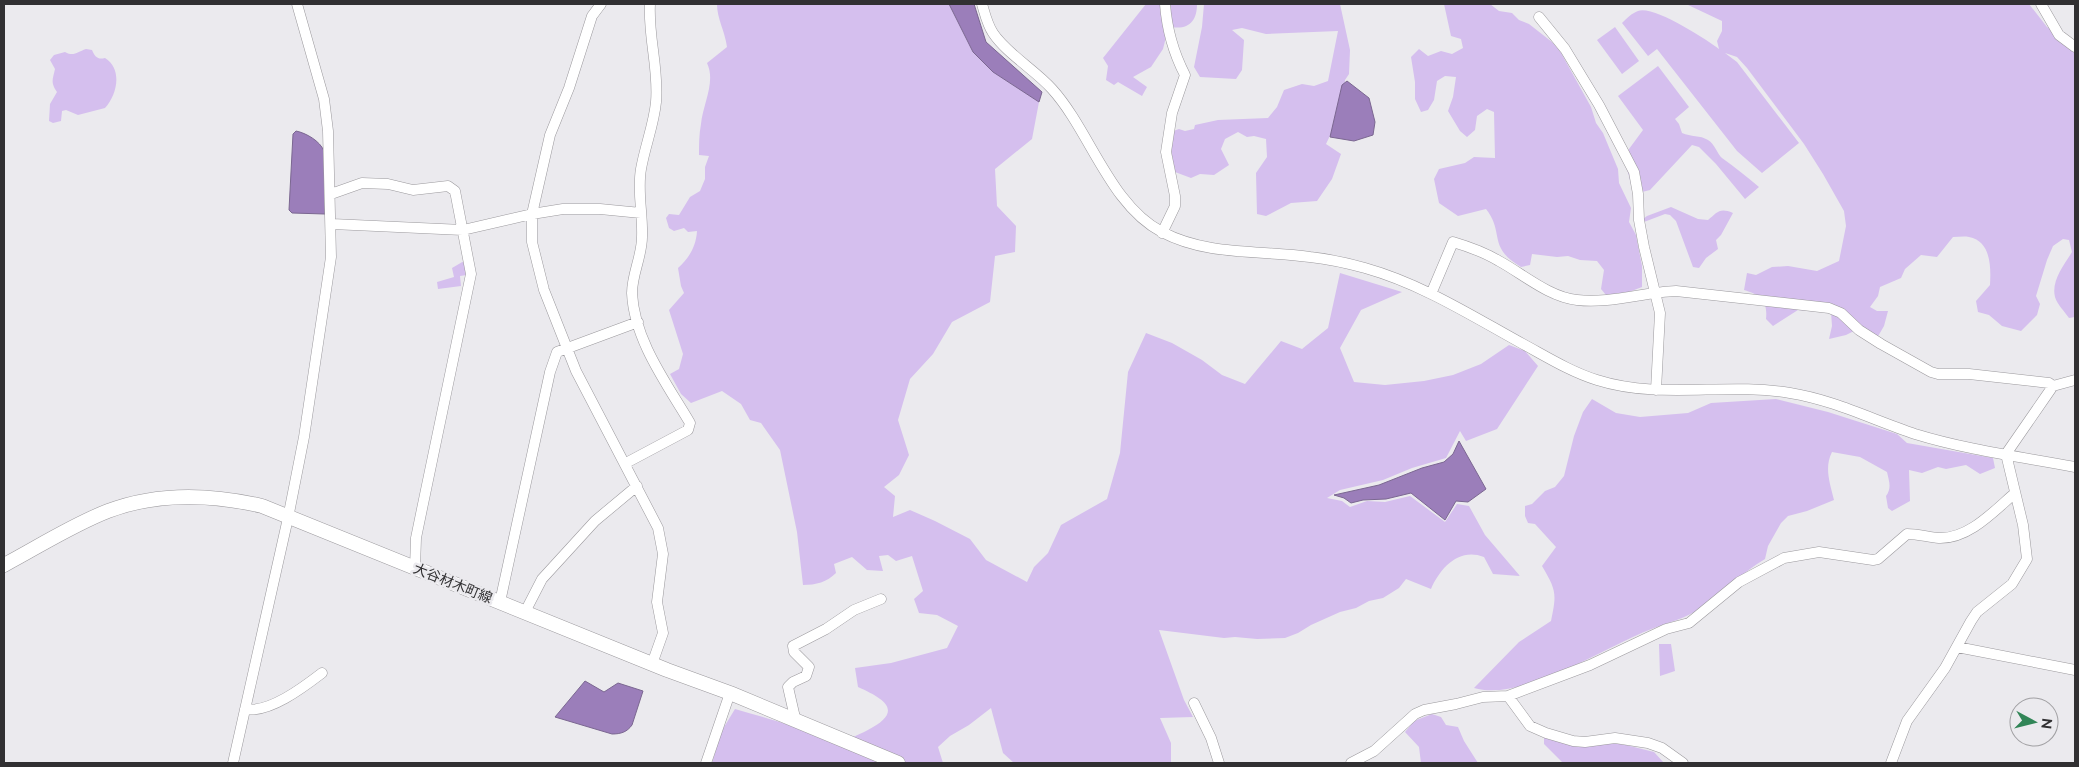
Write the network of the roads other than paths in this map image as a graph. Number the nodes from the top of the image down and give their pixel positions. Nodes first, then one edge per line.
1 (297, 4) edge
2 (601, 4) edge
3 (650, 4) edge
4 (982, 4) edge
5 (1165, 4) edge
6 (2041, 4) edge
7 (1539, 17) dead end
8 (2075, 48) edge
9 (331, 194) junction
10 (641, 213) junction
11 (532, 214) junction
12 (332, 224) junction
13 (463, 230) junction
14 (1162, 232) junction
15 (1656, 292) junction
16 (1431, 294) junction
17 (638, 322) junction
18 (567, 349) junction
19 (2075, 380) edge
20 (2053, 386) junction
21 (1656, 390) junction
22 (2006, 454) junction
23 (626, 463) junction
24 (2075, 467) edge
25 (637, 486) junction
26 (2015, 493) junction
27 (288, 518) junction
28 (4, 565) edge
29 (415, 568) junction
30 (881, 599) dead end
31 (500, 602) junction
32 (525, 612) junction
33 (1956, 647) junction
34 (652, 664) junction
35 (2075, 670) edge
36 (322, 672) dead end
37 (730, 693) junction
38 (1508, 696) junction
39 (1194, 703) dead end
40 (245, 710) junction
41 (796, 722) junction
42 (233, 763) edge
43 (706, 763) edge
44 (898, 763) edge
45 (1219, 763) edge
46 (1351, 763) edge
47 (1683, 763) edge
48 (1891, 763) edge

1 - 9 street
2 - 11 street
3 - 10 street
4 - 14 street
5 - 14 street
6 - 8 street
7 - 15 street
9 - 12 street
9 - 13 street
10 - 11 street
10 - 17 street
11 - 13 street
11 - 18 street
12 - 13 street
12 - 27 street
13 - 29 street
14 - 16 street
15 - 16 street
15 - 20 street
15 - 21 street
16 - 21 street
17 - 18 street
17 - 23 street
18 - 23 street
18 - 31 street
19 - 20 street
20 - 22 street
21 - 22 street
22 - 24 street
22 - 26 street
23 - 25 street
25 - 32 street
25 - 34 street
26 - 33 street
26 - 38 street
27 - 28 main road, 大谷材木町線
27 - 29 main road, 大谷材木町線
27 - 40 street
29 - 31 main road, 大谷材木町線
30 - 41 street
31 - 32 main road, 大谷材木町線
32 - 34 main road, 大谷材木町線
33 - 35 street
33 - 48 street
34 - 37 main road, 大谷材木町線
36 - 40 street
37 - 41 main road, 大谷材木町線
37 - 43 street
38 - 46 street
38 - 47 street
39 - 45 street
40 - 42 street
41 - 44 main road, 大谷材木町線

